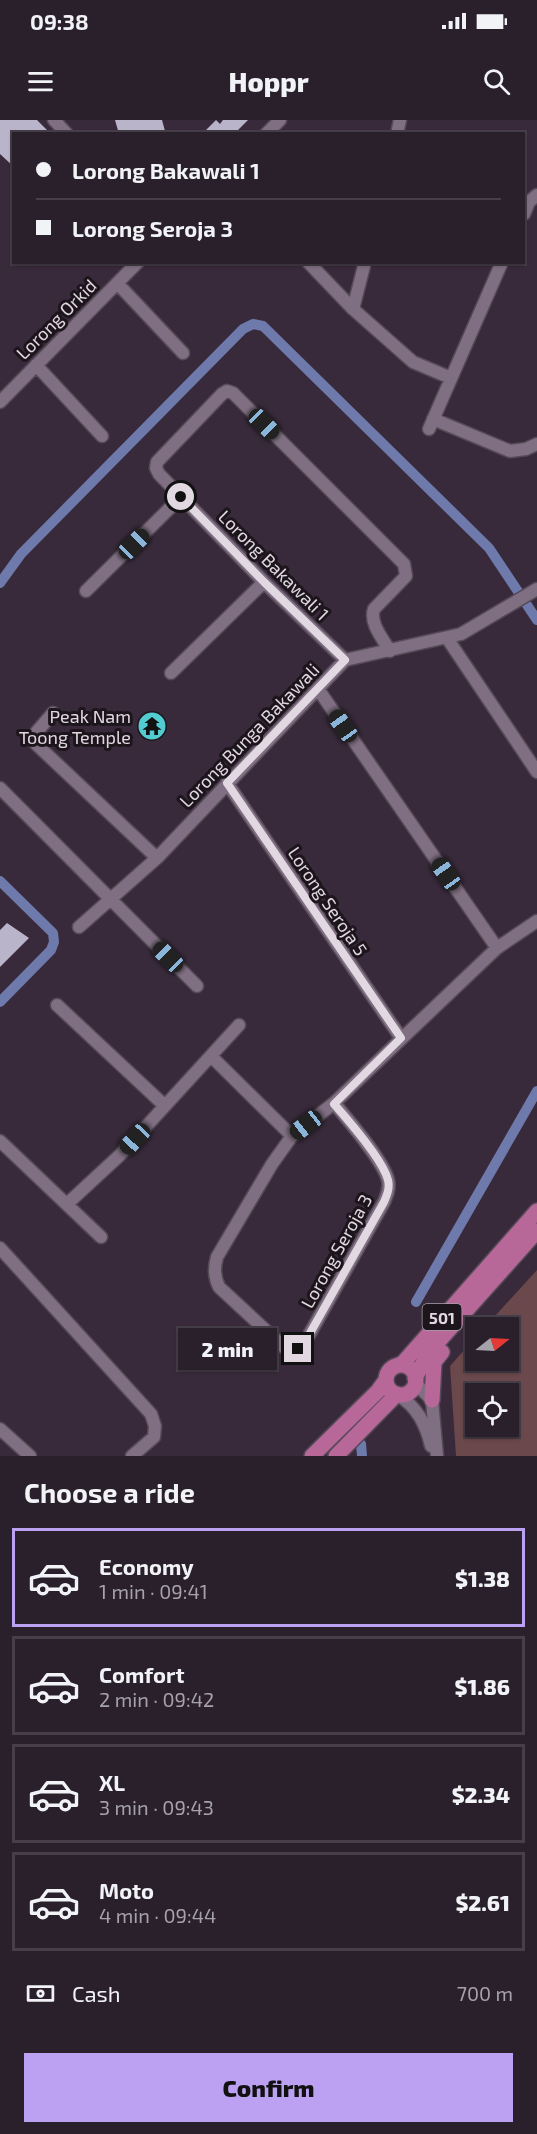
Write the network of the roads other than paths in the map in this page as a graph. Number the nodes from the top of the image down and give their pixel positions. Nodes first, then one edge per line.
1 (54, 120) edge
2 (279, 120) edge
3 (65, 132) edge
4 (268, 132) edge
5 (537, 195) edge
6 (525, 212) edge
7 (136, 264) edge
8 (310, 264) edge
9 (364, 264) edge
10 (501, 264) edge
11 (117, 283) junction
12 (353, 309) junction
13 (183, 353) dead end
14 (36, 365) junction
15 (452, 378) junction
16 (0, 402) edge
17 (102, 436) dead end
18 (537, 444) edge
19 (181, 497) junction
20 (264, 582) junction
21 (536, 590) edge
22 (86, 591) dead end
23 (447, 638) junction
24 (390, 651) junction
25 (345, 660) junction
26 (171, 673) dead end
27 (318, 689) junction
28 (53, 713) dead end
29 (537, 772) edge
30 (227, 783) junction
31 (0, 788) edge
32 (158, 858) junction
33 (110, 900) junction
34 (537, 921) edge
35 (80, 927) dead end
36 (497, 948) junction
37 (197, 986) dead end
38 (57, 1005) dead end
39 (240, 1026) dead end
40 (401, 1038) junction
41 (212, 1057) junction
42 (334, 1104) junction
43 (165, 1106) junction
44 (292, 1136) junction
45 (0, 1141) edge
46 (67, 1204) junction
47 (537, 1211) edge
48 (537, 1231) edge
49 (101, 1237) dead end
50 (0, 1248) edge
51 (494, 1279) junction
52 (386, 1380) junction
53 (415, 1380) junction
54 (398, 1395) junction
55 (432, 1400) junction
56 (0, 1429) edge
57 (341, 1451) edge
58 (30, 1456) edge
59 (132, 1456) edge
60 (312, 1456) edge
61 (435, 1456) edge

1 - 3 street
2 - 4 street
5 - 6 street
7 - 11 street, Lorong Orkid
8 - 12 street
9 - 12 street
10 - 15 street
11 - 13 street
11 - 14 street, Lorong Orkid
12 - 15 street
14 - 16 street, Lorong Orkid
14 - 17 street
15 - 18 street
19 - 20 street, Lorong Bakawali 1
19 - 22 street
19 - 24 street, Lorong Bakawali 1
20 - 25 street, Lorong Bakawali 1
20 - 26 street
21 - 23 street, Lorong Bunga Bakawali
23 - 24 street, Lorong Bunga Bakawali
23 - 29 street
24 - 25 street, Lorong Bunga Bakawali
25 - 27 street, Lorong Bunga Bakawali
27 - 30 street, Lorong Bunga Bakawali
27 - 36 street
28 - 32 street
30 - 32 street, Lorong Bunga Bakawali
30 - 40 street, Lorong Seroja 5
31 - 33 street
32 - 33 street, Lorong Bunga Bakawali
33 - 35 street, Lorong Bunga Bakawali
33 - 37 street
34 - 36 street, Lorong Seroja 3
36 - 40 street, Lorong Seroja 3
38 - 43 street
39 - 41 street
40 - 42 street, Lorong Seroja 3
41 - 43 street
41 - 44 street
42 - 44 street, Lorong Seroja 3
42 - 44 street, Lorong Seroja 3
43 - 46 street
45 - 46 street
46 - 49 street
47 - 52 main road, 501
48 - 51 main road, 501
50 - 59 street
51 - 53 main road, 501
51 - 55 main road
52 - 53 main road
52 - 54 main road
52 - 60 main road, 501
53 - 54 main road, 501
53 - 55 street
54 - 57 main road, 501
54 - 61 street
55 - 61 street
56 - 58 street

